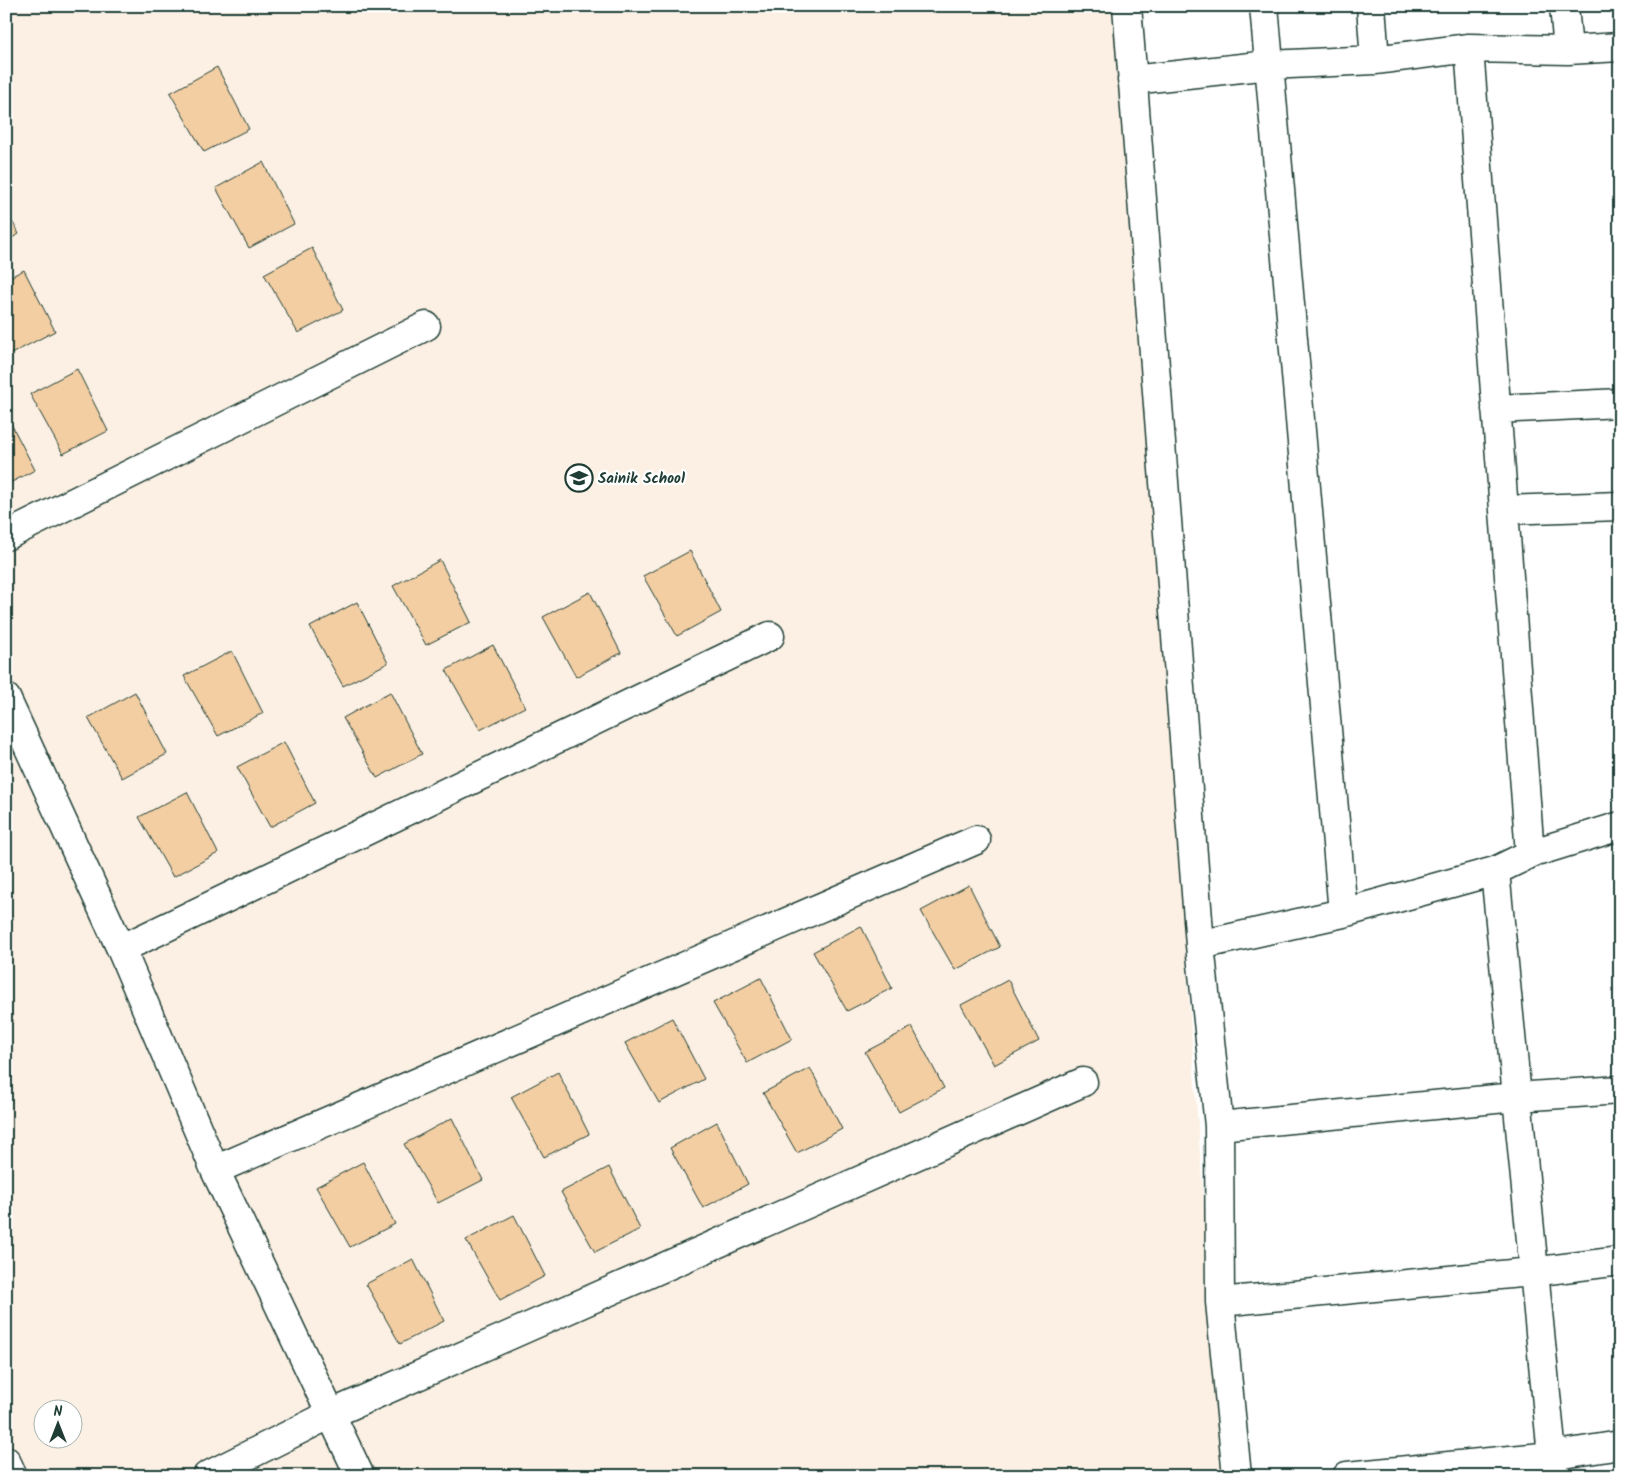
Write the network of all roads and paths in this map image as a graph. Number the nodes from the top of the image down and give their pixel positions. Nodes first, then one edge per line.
1 (1127, 6) edge
2 (1264, 6) edge
3 (1371, 6) edge
4 (1564, 6) edge
5 (1620, 47) edge
6 (1469, 48) junction
7 (1568, 50) junction
8 (1375, 60) junction
9 (1268, 66) junction
10 (1132, 80) junction
11 (426, 326) dead end
12 (1620, 403) edge
13 (1496, 409) junction
14 (1620, 506) edge
15 (1504, 510) junction
16 (6, 536) edge
17 (770, 636) dead end
18 (6, 698) edge
19 (1620, 826) edge
20 (976, 840) dead end
21 (1530, 854) junction
22 (1495, 870) junction
23 (1343, 913) junction
24 (1200, 946) junction
25 (121, 950) junction
26 (1083, 1082) dead end
27 (1620, 1090) edge
28 (1516, 1097) junction
29 (1219, 1126) junction
30 (215, 1170) junction
31 (1620, 1261) edge
32 (1532, 1272) junction
33 (1220, 1302) junction
34 (329, 1415) junction
35 (1620, 1445) edge
36 (6, 1461) edge
37 (1552, 1466) edge
38 (13, 1476) edge
39 (207, 1476) edge
40 (360, 1476) edge
41 (1238, 1476) edge
42 (1347, 1476) edge

1 - 10 street
2 - 9 street
3 - 8 street
4 - 7 street
5 - 7 street
6 - 7 street
6 - 8 street
6 - 13 street
8 - 9 street
9 - 10 street
9 - 23 street
10 - 24 street
11 - 16 street
12 - 13 street
13 - 15 street
14 - 15 street
15 - 21 street
17 - 25 street
18 - 25 street
19 - 21 street
20 - 30 street
21 - 22 street
22 - 23 street
22 - 28 street
23 - 24 street
24 - 29 street
25 - 30 street
26 - 34 street
27 - 28 street
28 - 29 street
28 - 32 street
29 - 33 street
30 - 34 street
31 - 32 street
32 - 33 street
32 - 37 street
33 - 41 street
34 - 39 street
34 - 40 street
35 - 37 street
36 - 38 street
37 - 42 street

